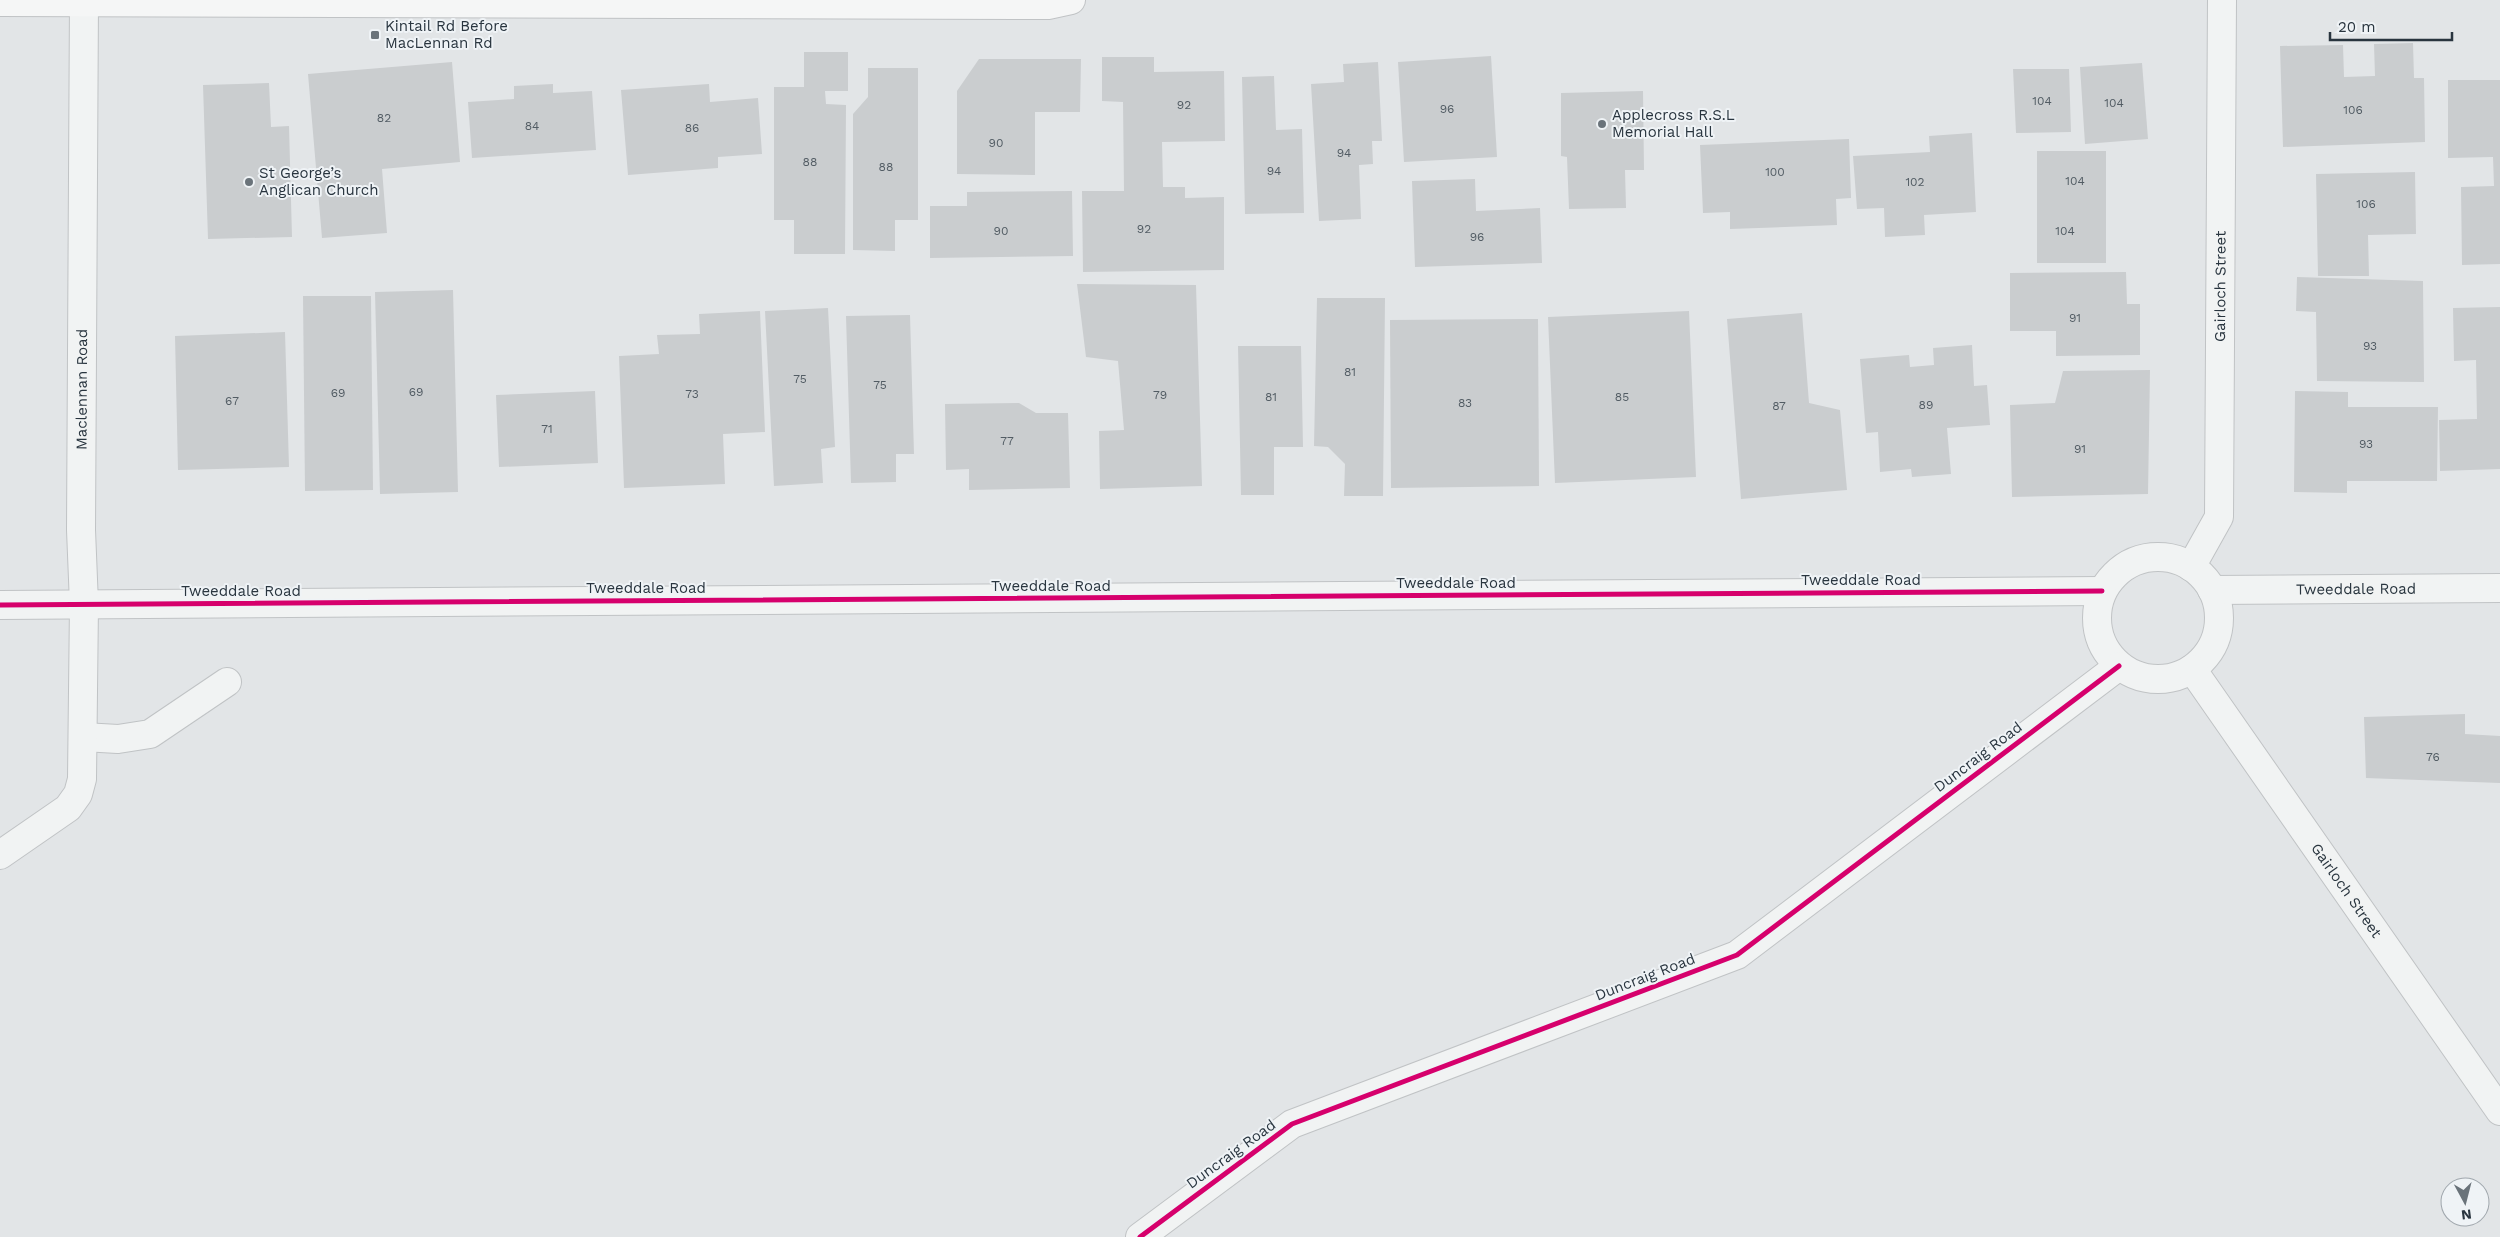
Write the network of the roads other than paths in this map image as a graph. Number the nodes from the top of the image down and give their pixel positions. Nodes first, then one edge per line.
1 (1071, 0) edge
2 (2222, 0) edge
3 (84, 1) edge
4 (0, 2) edge
5 (2192, 567) junction
6 (2500, 588) edge
7 (2212, 590) junction
8 (2102, 592) junction
9 (84, 604) junction
10 (0, 605) edge
11 (2119, 666) junction
12 (2192, 669) junction
13 (227, 682) dead end
14 (83, 737) junction
15 (0, 854) edge
16 (2500, 1111) edge
17 (1140, 1237) edge

1 - 3 main road
2 - 5 street, Gairloch Street
3 - 4 main road
3 - 9 street, Maclennan Road
5 - 7 street
5 - 8 street
6 - 7 street, Tweeddale Road
7 - 12 street
8 - 9 street, Tweeddale Road
8 - 11 street
9 - 10 street, Tweeddale Road
9 - 14 street, Maclennan Road
11 - 12 street
11 - 17 street, Duncraig Road
12 - 16 street, Gairloch Street
13 - 14 street
14 - 15 street, Maclennan Road

